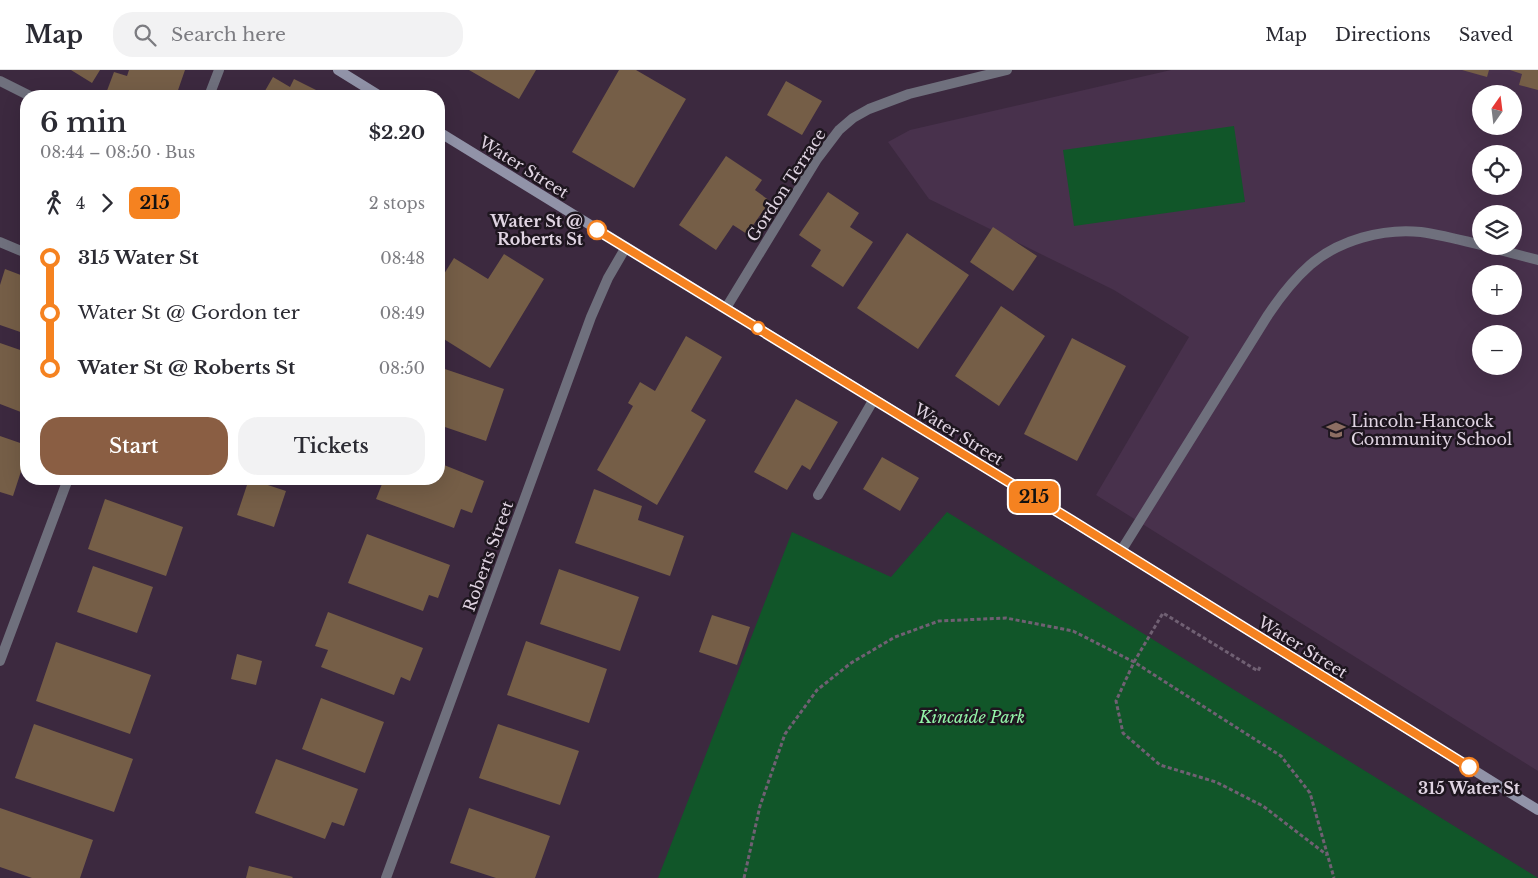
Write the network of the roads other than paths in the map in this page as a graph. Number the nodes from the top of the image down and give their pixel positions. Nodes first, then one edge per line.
1 (219, 70) edge
2 (338, 70) edge
3 (1007, 70) edge
4 (0, 81) edge
5 (211, 90) edge
6 (370, 90) edge
7 (20, 91) edge
8 (445, 136) edge
9 (0, 242) edge
10 (1472, 243) edge
11 (626, 247) junction
12 (20, 250) edge
13 (1519, 255) edge
14 (1538, 260) edge
15 (726, 308) junction
16 (874, 399) junction
17 (66, 485) edge
18 (818, 495) dead end
19 (1121, 551) junction
20 (0, 661) edge
21 (1538, 810) edge
22 (386, 878) edge

1 - 5 street
2 - 6 main road
3 - 15 street, Gordon Terrace
4 - 7 street
8 - 11 main road, Water Street
9 - 12 street
10 - 19 street
11 - 15 main road, Water Street
11 - 22 street, Roberts Street
13 - 14 street
15 - 16 main road, Water Street
16 - 18 street
16 - 19 main road, Water Street
17 - 20 street
19 - 21 main road, Water Street

